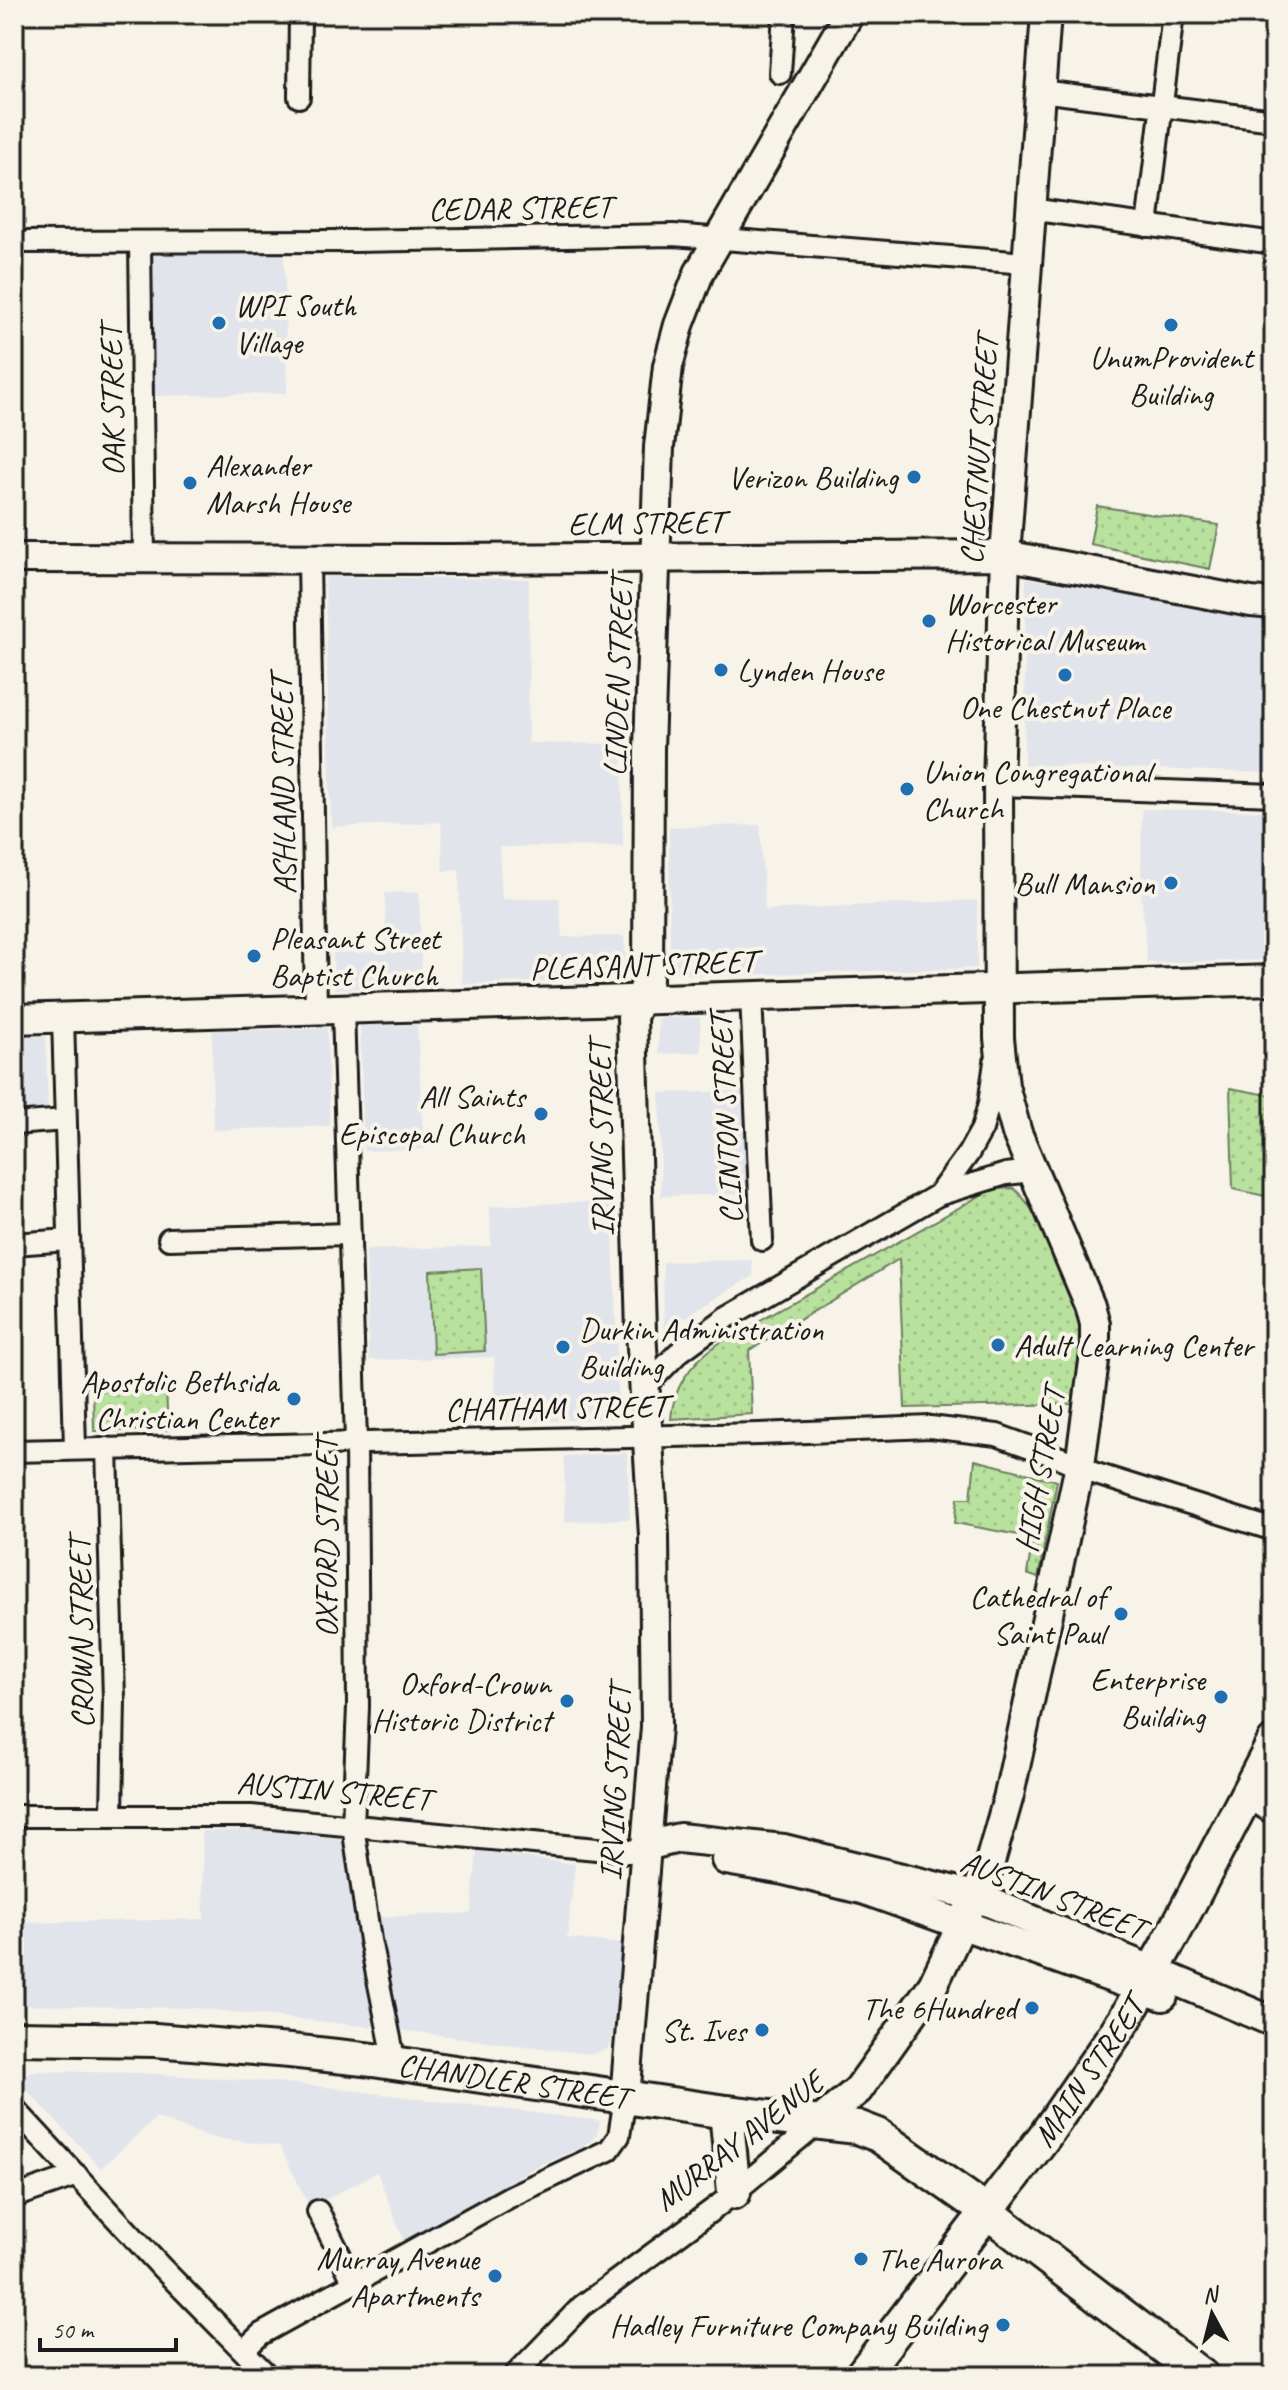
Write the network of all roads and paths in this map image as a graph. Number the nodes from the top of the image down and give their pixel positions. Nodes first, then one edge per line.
1 (300, 14) edge
2 (784, 14) edge
3 (849, 14) edge
4 (1046, 14) edge
5 (1173, 14) edge
6 (780, 73) dead end
7 (1040, 91) junction
8 (299, 97) dead end
9 (1160, 107) junction
10 (1274, 120) edge
11 (1030, 209) junction
12 (1147, 226) junction
13 (719, 239) junction
14 (14, 242) edge
15 (140, 242) junction
16 (1274, 243) edge
17 (1026, 263) junction
18 (1005, 555) junction
19 (656, 557) junction
20 (14, 558) edge
21 (144, 559) junction
22 (309, 560) junction
23 (1274, 604) edge
24 (998, 785) junction
25 (1274, 795) edge
26 (1274, 980) edge
27 (1000, 990) junction
28 (751, 995) junction
29 (637, 1000) junction
30 (329, 1010) junction
31 (63, 1017) junction
32 (14, 1019) edge
33 (999, 1038) junction
34 (65, 1120) junction
35 (14, 1124) edge
36 (1032, 1171) junction
37 (938, 1195) junction
38 (349, 1234) junction
39 (169, 1239) dead end
40 (68, 1240) junction
41 (762, 1240) dead end
42 (14, 1244) edge
43 (644, 1388) junction
44 (647, 1437) junction
45 (356, 1442) junction
46 (75, 1448) junction
47 (107, 1448) junction
48 (14, 1451) edge
49 (1080, 1465) junction
50 (1274, 1530) edge
51 (1274, 1742) edge
52 (1261, 1801) edge
53 (14, 1816) edge
54 (112, 1816) junction
55 (353, 1826) junction
56 (646, 1846) junction
57 (975, 1896) junction
58 (963, 1923) junction
59 (1147, 1979) junction
60 (1274, 2022) edge
61 (14, 2038) edge
62 (1274, 2042) edge
63 (395, 2063) junction
64 (625, 2098) junction
65 (14, 2108) edge
66 (726, 2112) junction
67 (819, 2122) junction
68 (77, 2175) junction
69 (734, 2192) junction
70 (14, 2197) edge
71 (318, 2211) dead end
72 (986, 2211) junction
73 (354, 2283) junction
74 (244, 2350) junction
75 (268, 2376) edge
76 (514, 2376) edge
77 (861, 2376) edge
78 (1202, 2376) edge

1 - 8 street
2 - 6 street
3 - 13 main road, LINDEN STREET
4 - 7 main road, CHESTNUT STREET
5 - 9 street
7 - 9 street
7 - 11 main road, CHESTNUT STREET
9 - 10 street
9 - 12 street
11 - 12 street
11 - 17 main road, CHESTNUT STREET
12 - 16 street
13 - 15 street, CEDAR STREET
13 - 17 street, CEDAR STREET
13 - 19 main road, LINDEN STREET
14 - 15 street, CEDAR STREET
15 - 21 street, OAK STREET
17 - 18 main road, CHESTNUT STREET
18 - 19 main road, ELM STREET
18 - 23 main road, ELM STREET
18 - 24 main road, CHESTNUT STREET
19 - 22 main road, ELM STREET
19 - 29 main road, LINDEN STREET
20 - 21 main road, ELM STREET
21 - 22 main road, ELM STREET
22 - 30 street, ASHLAND STREET
24 - 25 street
24 - 27 main road, CHESTNUT STREET
26 - 27 main road, PLEASANT STREET
27 - 28 main road, PLEASANT STREET
27 - 33 main road, CHESTNUT STREET
28 - 29 main road, PLEASANT STREET
28 - 41 street, CLINTON STREET
29 - 30 main road, PLEASANT STREET
29 - 43 main road, IRVING STREET
30 - 31 main road, PLEASANT STREET
30 - 38 street, OXFORD STREET
31 - 32 main road, PLEASANT STREET
31 - 34 street
33 - 36 main road, HIGH STREET
33 - 37 street, CHESTNUT STREET
34 - 35 street
34 - 40 street
36 - 37 street
36 - 49 main road, HIGH STREET
37 - 43 street, CHESTNUT STREET
38 - 39 street
38 - 45 street, OXFORD STREET
40 - 42 street
40 - 46 street
43 - 44 main road, IRVING STREET
44 - 45 street, CHATHAM STREET
44 - 49 street, CHATHAM STREET
44 - 56 main road, IRVING STREET
45 - 47 street, CHATHAM STREET
45 - 55 street, OXFORD STREET
46 - 47 street, CHATHAM STREET
46 - 48 street, CHATHAM STREET
47 - 54 street, CROWN STREET
49 - 50 street, CHATHAM STREET
49 - 57 main road, HIGH STREET
51 - 52 main road, MAIN STREET
52 - 59 main road, MAIN STREET
53 - 54 street, AUSTIN STREET
54 - 55 street, AUSTIN STREET
55 - 56 street, AUSTIN STREET
55 - 63 street, OXFORD STREET
56 - 57 main road, AUSTIN STREET
56 - 58 main road, AUSTIN STREET
56 - 64 main road, IRVING STREET
57 - 58 main road, HIGH STREET
57 - 59 main road, AUSTIN STREET
58 - 59 main road, AUSTIN STREET
58 - 67 main road, MURRAY AVENUE
59 - 60 main road
59 - 62 main road
59 - 72 main road, MAIN STREET
61 - 63 main road, CHANDLER STREET
63 - 64 main road, CHANDLER STREET
64 - 66 main road, CHANDLER STREET
64 - 73 street, IRVING STREET
65 - 68 street
66 - 67 main road, CHANDLER STREET
66 - 69 main road
67 - 69 street, MURRAY AVENUE
67 - 72 main road, CHANDLER STREET
68 - 70 street
68 - 74 street
69 - 76 street, MURRAY AVENUE
71 - 73 street
72 - 77 main road, MAIN STREET
72 - 78 main road, CHANDLER STREET
73 - 74 street, IRVING STREET
74 - 75 street

